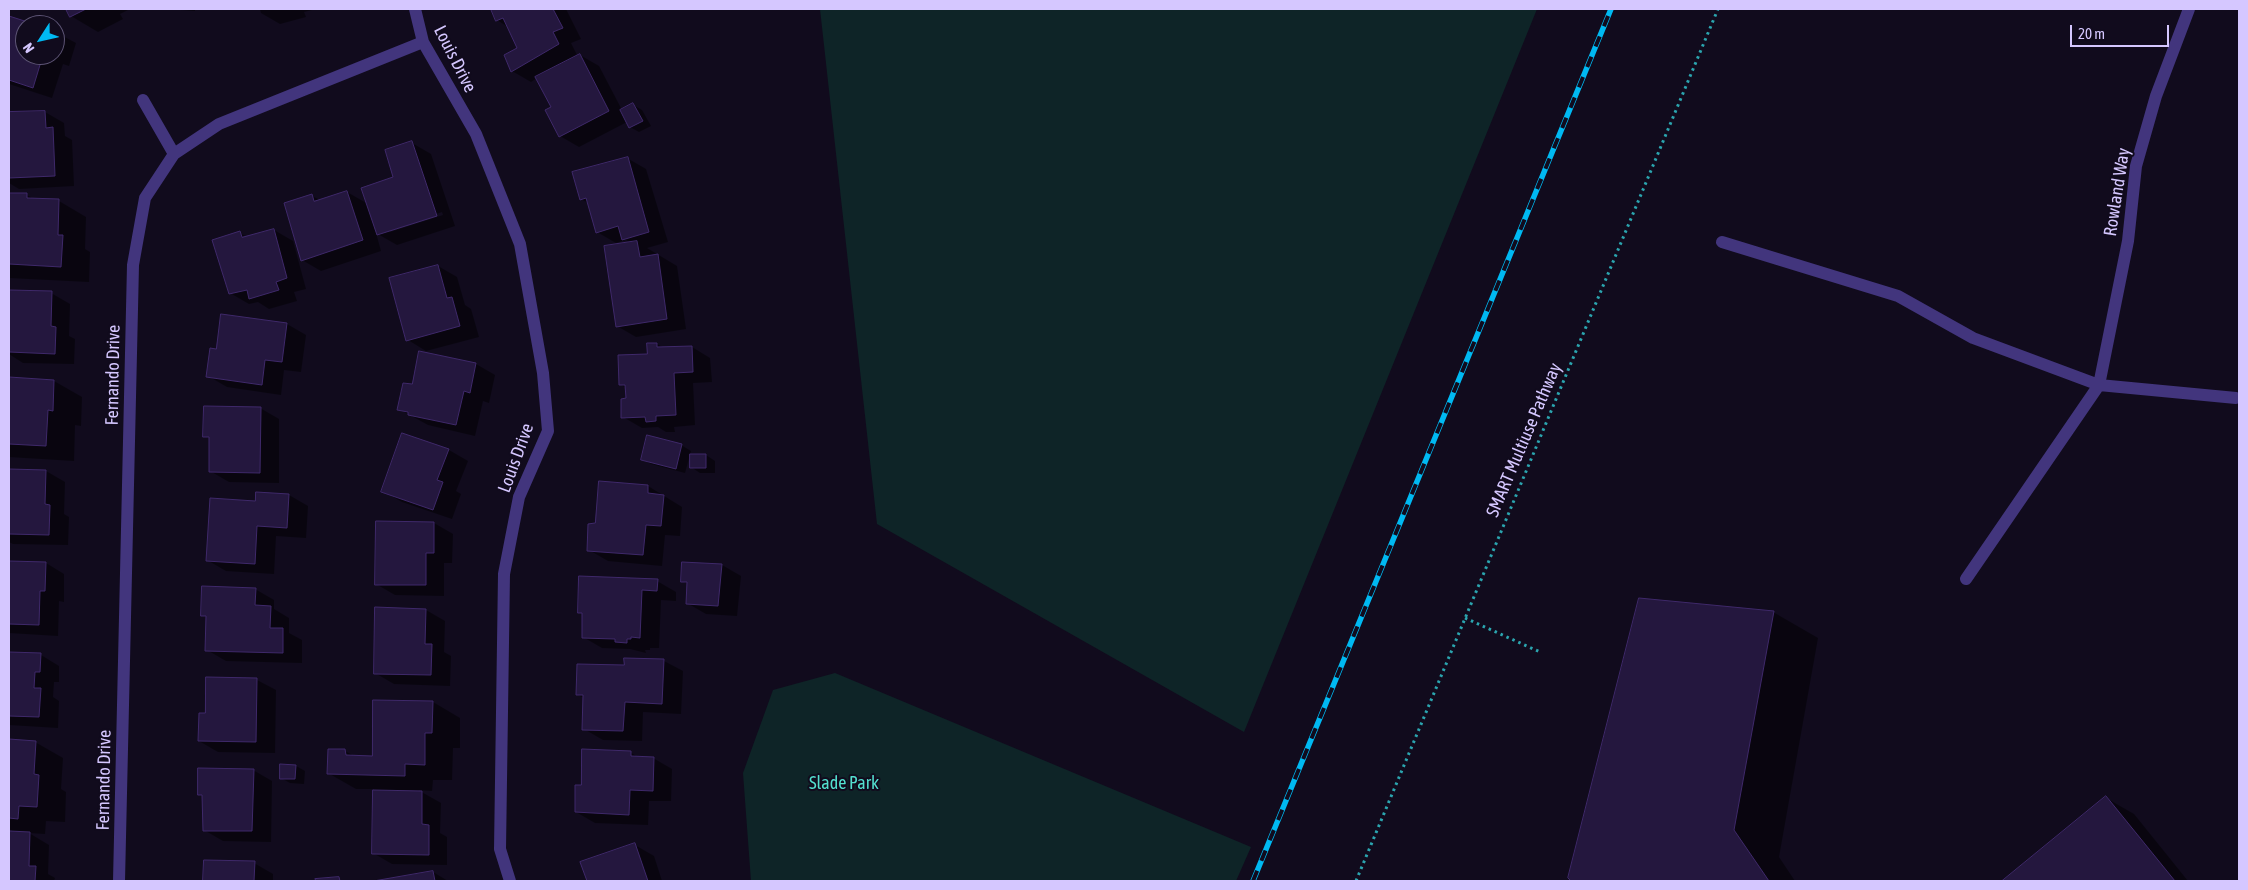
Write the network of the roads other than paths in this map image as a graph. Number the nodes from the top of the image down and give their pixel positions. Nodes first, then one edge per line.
1 (415, 9) edge
2 (2189, 9) edge
3 (423, 42) junction
4 (143, 100) dead end
5 (174, 154) junction
6 (1722, 242) dead end
7 (2099, 385) junction
8 (2236, 398) dead end
9 (1966, 579) dead end
10 (119, 881) edge
11 (510, 881) edge

1 - 3 street, Louis Drive
2 - 7 street, Rowland Way
3 - 5 street, Fernando Drive
3 - 11 street, Louis Drive
4 - 5 street
5 - 10 street, Fernando Drive
6 - 7 street
7 - 8 street
7 - 9 street

